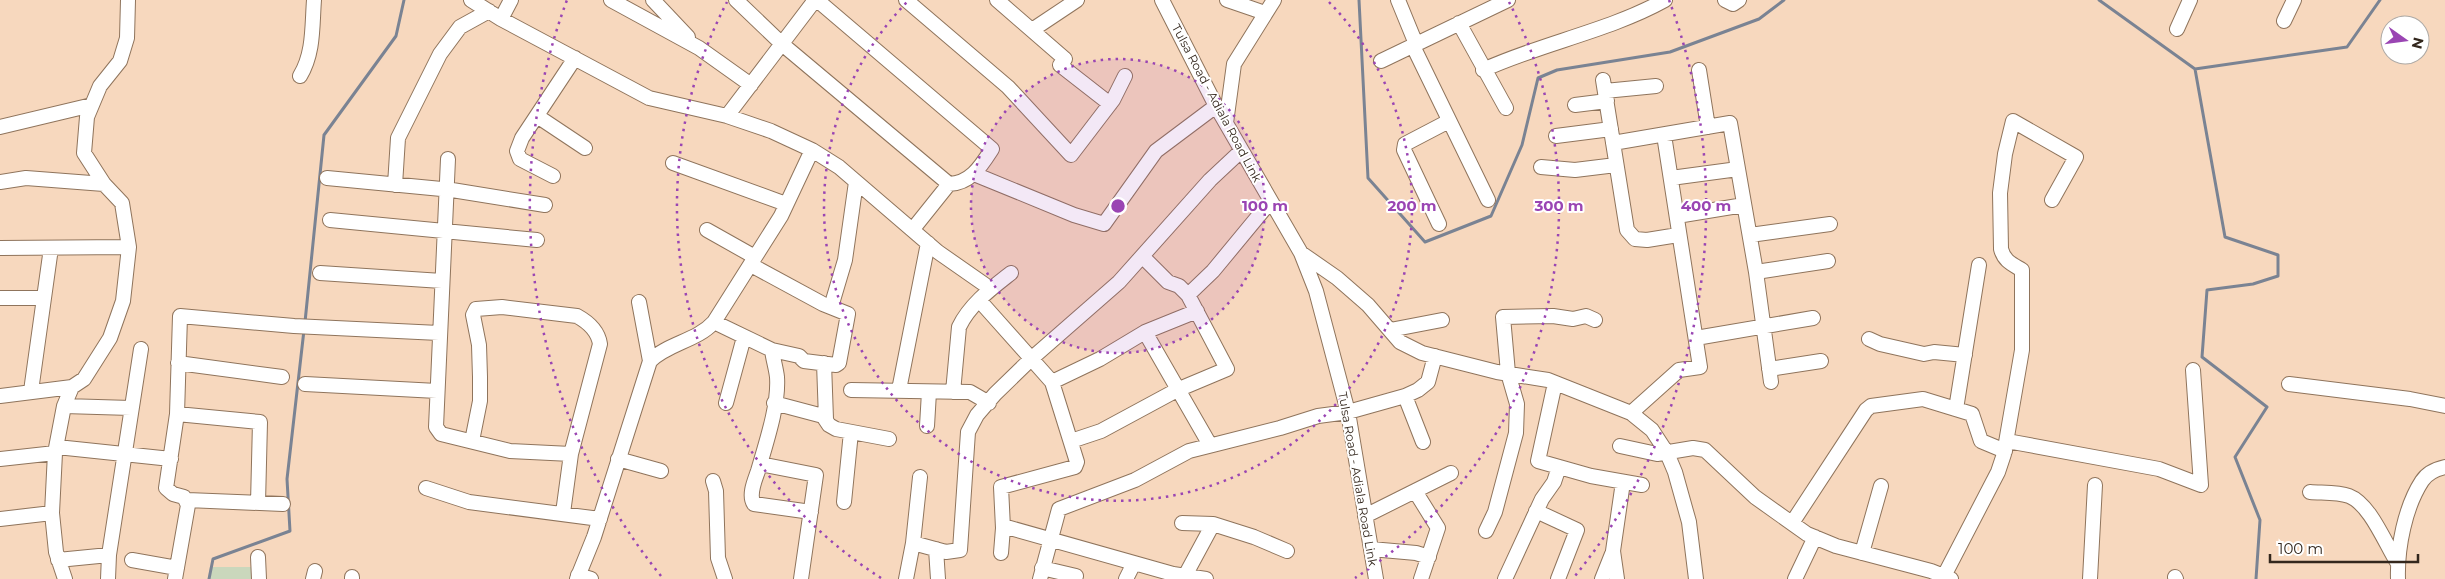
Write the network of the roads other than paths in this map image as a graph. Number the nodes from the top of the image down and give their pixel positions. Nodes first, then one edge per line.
1 (128, 0) edge
2 (314, 0) edge
3 (471, 0) edge
4 (511, 0) edge
5 (611, 0) edge
6 (653, 0) edge
7 (736, 0) edge
8 (816, 0) edge
9 (906, 0) edge
10 (997, 0) edge
11 (1077, 0) edge
12 (1162, 0) edge
13 (1227, 0) edge
14 (1274, 0) edge
15 (1398, 0) edge
16 (1508, 0) edge
17 (1665, 0) edge
18 (1725, 0) edge
19 (1739, 0) edge
20 (2190, 0) edge
21 (2294, 0) edge
22 (489, 11) junction
23 (1265, 14) junction
24 (502, 19) junction
25 (2284, 21) dead end
26 (1459, 24) junction
27 (2177, 29) dead end
28 (1032, 30) junction
29 (782, 44) junction
30 (1414, 45) junction
31 (698, 48) junction
32 (575, 58) junction
33 (1381, 61) dead end
34 (1483, 70) junction
35 (1699, 70) dead end
36 (300, 76) dead end
37 (1125, 76) dead end
38 (751, 86) junction
39 (1656, 86) dead end
40 (1605, 91) junction
41 (1110, 104) junction
42 (92, 105) junction
43 (1216, 106) junction
44 (1575, 106) dead end
45 (1506, 108) dead end
46 (537, 116) junction
47 (727, 116) junction
48 (1449, 121) junction
49 (1226, 123) junction
50 (0, 127) edge
51 (1708, 127) junction
52 (1611, 129) junction
53 (1664, 135) junction
54 (1556, 136) dead end
55 (1613, 143) junction
56 (585, 148) dead end
57 (812, 150) junction
58 (1242, 151) junction
59 (448, 159) dead end
60 (673, 163) dead end
61 (1616, 165) junction
62 (1541, 167) dead end
63 (1738, 169) junction
64 (974, 174) junction
65 (553, 176) dead end
66 (327, 178) dead end
67 (1671, 178) junction
68 (0, 182) edge
69 (856, 182) junction
70 (104, 184) junction
71 (395, 184) junction
72 (949, 184) junction
73 (446, 189) junction
74 (1488, 200) dead end
75 (2052, 200) dead end
76 (1270, 202) junction
77 (786, 204) junction
78 (545, 205) dead end
79 (1744, 205) junction
80 (1677, 216) junction
81 (330, 220) dead end
82 (1439, 224) dead end
83 (1830, 224) dead end
84 (444, 229) junction
85 (912, 229) junction
86 (707, 230) dead end
87 (1678, 235) junction
88 (1750, 235) junction
89 (537, 240) dead end
90 (928, 243) junction
91 (129, 247) junction
92 (0, 248) edge
93 (51, 248) junction
94 (1301, 253) junction
95 (1143, 256) junction
96 (753, 261) junction
97 (1828, 261) dead end
98 (1979, 265) dead end
99 (1756, 272) junction
100 (320, 273) dead end
101 (1011, 273) dead end
102 (442, 281) junction
103 (991, 289) junction
104 (1188, 295) junction
105 (0, 298) edge
106 (44, 298) junction
107 (979, 300) junction
108 (639, 302) dead end
109 (832, 307) junction
110 (1197, 311) junction
111 (1812, 318) dead end
112 (1442, 320) dead end
113 (1596, 320) dead end
114 (714, 322) junction
115 (1763, 326) junction
116 (1390, 330) junction
117 (1145, 332) junction
118 (440, 333) junction
119 (744, 337) junction
120 (1696, 338) junction
121 (1869, 339) dead end
122 (140, 349) dead end
123 (772, 350) junction
124 (1965, 355) junction
125 (1435, 356) junction
126 (1031, 359) junction
127 (650, 361) junction
128 (1821, 361) dead end
129 (178, 363) junction
130 (824, 363) junction
131 (2193, 370) dead end
132 (1508, 373) junction
133 (282, 377) dead end
134 (1052, 382) junction
135 (1555, 382) junction
136 (305, 384) dead end
137 (2289, 384) dead end
138 (72, 387) junction
139 (851, 390) dead end
140 (899, 390) junction
141 (1177, 390) junction
142 (437, 391) junction
143 (31, 392) junction
144 (928, 392) junction
145 (953, 392) junction
146 (0, 396) edge
147 (1405, 396) junction
148 (726, 403) dead end
149 (774, 403) junction
150 (989, 403) junction
151 (64, 406) junction
152 (2445, 406) edge
153 (131, 408) junction
154 (1956, 409) junction
155 (1348, 412) junction
156 (1631, 413) junction
157 (176, 414) junction
158 (826, 419) junction
159 (927, 426) dead end
160 (851, 432) junction
161 (890, 439) dead end
162 (472, 442) junction
163 (1071, 442) junction
164 (1424, 442) dead end
165 (1210, 445) junction
166 (1620, 446) dead end
167 (2006, 446) junction
168 (56, 450) junction
169 (126, 453) junction
170 (1667, 453) junction
171 (571, 454) junction
172 (0, 459) edge
173 (171, 459) junction
174 (618, 459) junction
175 (760, 464) junction
176 (1559, 467) junction
177 (2445, 467) edge
178 (661, 471) dead end
179 (1451, 473) dead end
180 (920, 476) dead end
181 (713, 481) dead end
182 (1623, 482) junction
183 (1642, 485) dead end
184 (2095, 485) dead end
185 (1881, 486) dead end
186 (426, 488) dead end
187 (1415, 491) junction
188 (2310, 492) dead end
189 (187, 500) junction
190 (844, 502) dead end
191 (258, 503) junction
192 (283, 504) dead end
193 (1536, 511) junction
194 (811, 512) junction
195 (52, 513) junction
196 (563, 513) junction
197 (1365, 516) junction
198 (0, 519) edge
199 (600, 519) junction
200 (1182, 523) dead end
201 (1792, 523) junction
202 (1213, 524) junction
203 (1003, 526) junction
204 (1486, 531) dead end
205 (1815, 537) junction
206 (1049, 539) junction
207 (913, 543) junction
208 (936, 549) junction
209 (1371, 549) junction
210 (1287, 551) dead end
211 (1613, 551) junction
212 (1001, 553) dead end
213 (1862, 553) junction
214 (109, 555) junction
215 (258, 557) dead end
216 (1429, 557) junction
217 (58, 560) junction
218 (132, 560) dead end
219 (2397, 562) junction
220 (1134, 563) junction
221 (1041, 573) edge
222 (176, 574) edge
223 (1155, 574) edge
224 (1186, 574) junction
225 (1076, 576) dead end
226 (582, 578) edge
227 (1947, 578) edge
228 (65, 579) edge
229 (108, 579) edge
230 (259, 579) edge
231 (725, 579) edge
232 (801, 579) edge
233 (906, 579) edge
234 (938, 579) edge
235 (1126, 579) edge
236 (1206, 579) edge
237 (1376, 579) edge
238 (1421, 579) edge
239 (1506, 579) edge
240 (1558, 579) edge
241 (1602, 579) edge
242 (1617, 579) edge
243 (1696, 579) edge
244 (1795, 579) edge
245 (2090, 579) edge
246 (2398, 579) edge

1 - 42 street
2 - 36 street
3 - 22 street
4 - 24 street
5 - 31 street
6 - 31 street
7 - 29 street
8 - 29 street
8 - 64 street
9 - 41 street
10 - 28 street
11 - 28 street
12 - 43 street, Tulsa Road - Adiala Road Link
13 - 23 street
14 - 23 street
15 - 30 street
16 - 26 street
17 - 34 street
18 - 19 street
20 - 27 street
21 - 25 street
22 - 24 street
22 - 71 street
23 - 49 street
24 - 32 street
26 - 30 street
26 - 34 street
28 - 41 street
29 - 38 street
29 - 72 street
30 - 33 street
30 - 48 street
31 - 38 street
32 - 46 street
32 - 47 street
34 - 45 street
35 - 51 street
37 - 41 street
38 - 47 street
39 - 40 street
40 - 44 street
40 - 52 street
42 - 50 street
42 - 70 street
43 - 49 street, Tulsa Road - Adiala Road Link
43 - 64 street
46 - 56 street
46 - 65 street
47 - 57 street
48 - 74 street
48 - 82 street
49 - 58 street, Tulsa Road - Adiala Road Link
51 - 53 street
51 - 63 street
52 - 54 street
52 - 55 street
53 - 55 street
53 - 67 street
55 - 61 street
57 - 69 street
57 - 77 street
58 - 76 street, Tulsa Road - Adiala Road Link
58 - 95 street
59 - 73 street
60 - 77 street
61 - 62 street
61 - 87 street
63 - 67 street
63 - 79 street
64 - 72 street
66 - 71 street
67 - 80 street
68 - 70 street
69 - 85 street
69 - 109 street
70 - 91 street
71 - 73 street
72 - 85 street
73 - 78 street
73 - 84 street
75 - 167 street
76 - 94 street, Tulsa Road - Adiala Road Link
76 - 104 street
77 - 96 street
79 - 80 street
79 - 88 street
80 - 87 street
81 - 84 street
83 - 88 street
84 - 89 street
84 - 102 street
85 - 90 street
86 - 96 street
87 - 120 street
88 - 99 street
90 - 103 street
90 - 140 street
91 - 93 street
91 - 138 street
92 - 93 street
93 - 106 street
94 - 116 street
94 - 155 street, Tulsa Road - Adiala Road Link
95 - 104 street
95 - 126 street
96 - 109 street
96 - 114 street
97 - 99 street
98 - 124 street
99 - 115 street
100 - 102 street
101 - 103 street
102 - 118 street
103 - 107 street
104 - 110 street
105 - 106 street
106 - 143 street
107 - 126 street
107 - 145 street
108 - 127 street
109 - 130 street
110 - 117 street
110 - 141 street
111 - 115 street
112 - 116 street
113 - 132 street
114 - 119 street
114 - 127 street
115 - 120 street
115 - 128 street
116 - 125 street
117 - 134 street
117 - 141 street
118 - 129 street
118 - 142 street
119 - 123 street
119 - 148 street
120 - 156 street
121 - 124 street
122 - 153 street
123 - 130 street
123 - 149 street
124 - 154 street
125 - 132 street
125 - 147 street
126 - 134 street
126 - 150 street
127 - 174 street
129 - 133 street
129 - 157 street
130 - 158 street
131 - 167 street
132 - 135 street
132 - 204 street
134 - 163 street
135 - 156 street
135 - 176 street
136 - 142 street
137 - 152 street
138 - 143 street
138 - 151 street
139 - 140 street
140 - 144 street
141 - 163 street
141 - 165 street
142 - 162 street
143 - 146 street
144 - 145 street
144 - 159 street
145 - 150 street
147 - 155 street
147 - 164 street
149 - 158 street
149 - 175 street
150 - 208 street
151 - 153 street
151 - 168 street
153 - 169 street
154 - 167 street
154 - 201 street
155 - 165 street
155 - 197 street, Tulsa Road - Adiala Road Link
156 - 170 street
157 - 173 street
157 - 191 street
158 - 160 street
160 - 161 street
160 - 190 street
162 - 171 street
162 - 171 street
163 - 203 street
165 - 206 street
166 - 170 street
167 - 227 street
168 - 169 street
168 - 172 street
168 - 195 street
169 - 173 street
169 - 214 street
170 - 201 street
170 - 243 street
171 - 196 street
173 - 189 street
174 - 178 street
174 - 199 street
175 - 194 street
175 - 194 street
176 - 182 street
176 - 193 street
177 - 219 street
179 - 187 street
180 - 207 street
181 - 231 street
182 - 183 street
182 - 211 street
184 - 245 street
185 - 213 street
186 - 196 street
187 - 197 street
187 - 216 street
188 - 219 street
189 - 191 street
189 - 222 street
191 - 192 street
193 - 239 street
193 - 240 street
194 - 232 street
195 - 198 street
195 - 217 street
196 - 199 street
197 - 209 street, Tulsa Road - Adiala Road Link
199 - 226 street
200 - 202 street
201 - 205 street
202 - 210 street
202 - 224 street
203 - 206 street
203 - 212 street
205 - 213 street
205 - 244 street
206 - 220 street
206 - 221 street
207 - 208 street
207 - 233 street
208 - 234 street
209 - 216 street
209 - 237 street, Tulsa Road - Adiala Road Link
211 - 241 street
211 - 242 street
213 - 227 street
214 - 217 street
214 - 229 street
215 - 230 street
216 - 238 street
217 - 228 street
218 - 222 street
219 - 246 street
220 - 223 street
220 - 235 street
221 - 225 street
223 - 224 street
224 - 236 street

